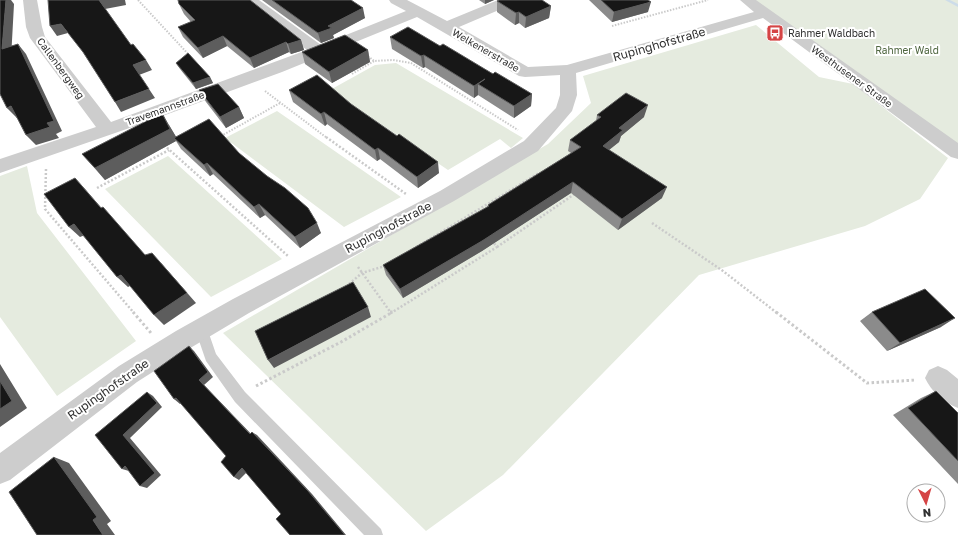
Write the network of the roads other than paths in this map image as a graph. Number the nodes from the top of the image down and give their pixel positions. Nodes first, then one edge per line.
1 (30, 0) edge
2 (250, 0) edge
3 (396, 0) edge
4 (510, 0) edge
5 (747, 0) edge
6 (418, 12) junction
7 (765, 13) junction
8 (447, 27) junction
9 (319, 51) junction
10 (568, 70) junction
11 (525, 72) junction
12 (570, 97) junction
13 (107, 129) junction
14 (958, 152) edge
15 (0, 166) edge
16 (201, 328) junction
17 (938, 378) road end
18 (958, 396) edge
19 (0, 470) edge
20 (375, 535) edge

1 - 13 street, Callenbergweg
2 - 9 street
3 - 6 street, Welkenerstraße
4 - 8 street, Welkenerstraße
5 - 7 street, Westhusener Straße
6 - 8 street, Welkenerstraße
6 - 9 street, Travemannstraße
7 - 10 street, Rupinghofstraße
7 - 14 street, Westhusener Straße
8 - 11 street, Welkenerstraße
9 - 13 street, Travemannstraße
10 - 11 street, Welkenerstraße
10 - 12 street
11 - 12 street, Welkenerstraße
12 - 16 street, Rupinghofstraße
13 - 15 street, Travemannstraße
16 - 19 street, Rupinghofstraße
16 - 20 lane
17 - 18 street

